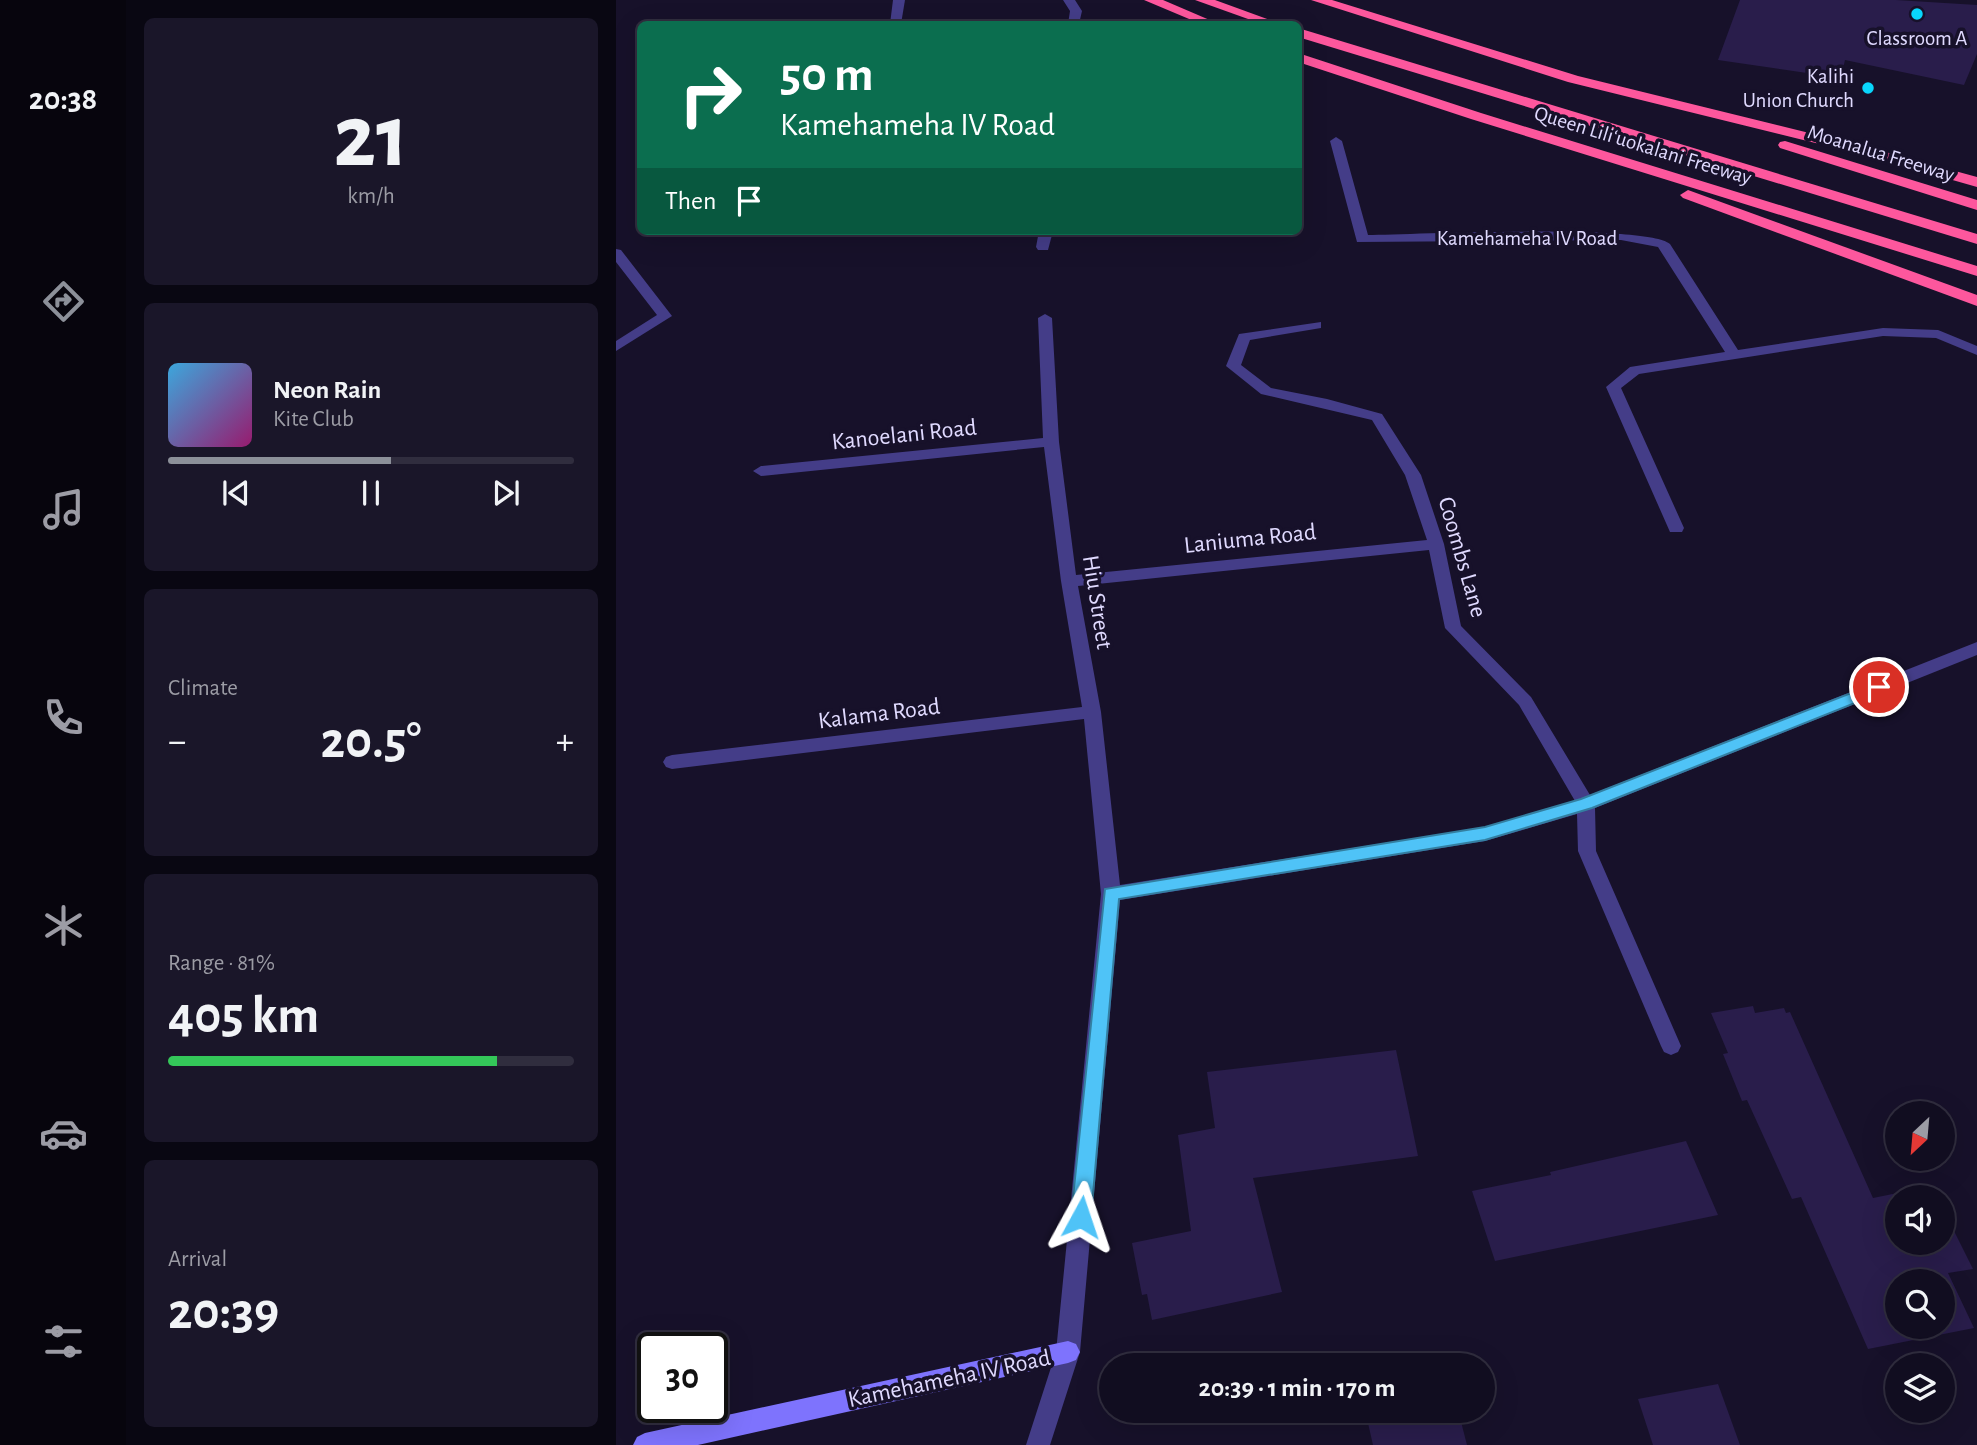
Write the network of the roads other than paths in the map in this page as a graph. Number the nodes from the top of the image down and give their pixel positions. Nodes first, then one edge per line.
1 (899, 0) edge
2 (1069, 0) edge
3 (1151, 0) edge
4 (1202, 0) edge
5 (1318, 0) edge
6 (896, 21) edge
7 (1074, 21) edge
8 (1204, 21) edge
9 (1265, 21) edge
10 (1302, 33) edge
11 (1302, 58) edge
12 (1573, 79) junction
13 (1476, 116) junction
14 (1336, 141) dead end
15 (1977, 182) edge
16 (1977, 205) edge
17 (1044, 235) edge
18 (1977, 239) edge
19 (1043, 247) dead end
20 (616, 253) edge
21 (1977, 271) edge
22 (1977, 300) edge
23 (1045, 318) dead end
24 (1317, 325) dead end
25 (616, 347) edge
26 (1977, 351) edge
27 (1733, 353) junction
28 (1051, 442) junction
29 (761, 471) dead end
30 (1676, 528) dead end
31 (1436, 544) junction
32 (1069, 581) junction
33 (1977, 648) edge
34 (1092, 712) junction
35 (671, 762) dead end
36 (1586, 804) junction
37 (1111, 894) junction
38 (1671, 1046) dead end
39 (1068, 1352) junction
40 (645, 1445) edge
41 (1038, 1445) edge

1 - 6 street
2 - 7 street
3 - 8 highway
4 - 9 highway
5 - 12 highway
10 - 18 highway
11 - 13 highway, Queen Liliʻuokalani Freeway
12 - 15 highway
12 - 16 highway, Moanalua Freeway
13 - 21 highway, Queen Liliʻuokalani Freeway
13 - 22 highway
14 - 27 street, Kamehameha IV Road
17 - 19 street
20 - 25 street
23 - 28 street, Hiu Street
24 - 31 street, Coombs Lane
26 - 27 street
27 - 30 street
28 - 29 street, Kanoelani Road
28 - 32 street, Hiu Street
31 - 32 street, Laniuma Road
31 - 36 street, Coombs Lane
32 - 34 street, Hiu Street
33 - 36 street
34 - 35 street, Kalama Road
34 - 37 street, Hiu Street
36 - 37 street
36 - 38 street, Coombs Lane
37 - 39 street, Kamehameha IV Road
39 - 40 street, Kamehameha IV Road
39 - 41 street

